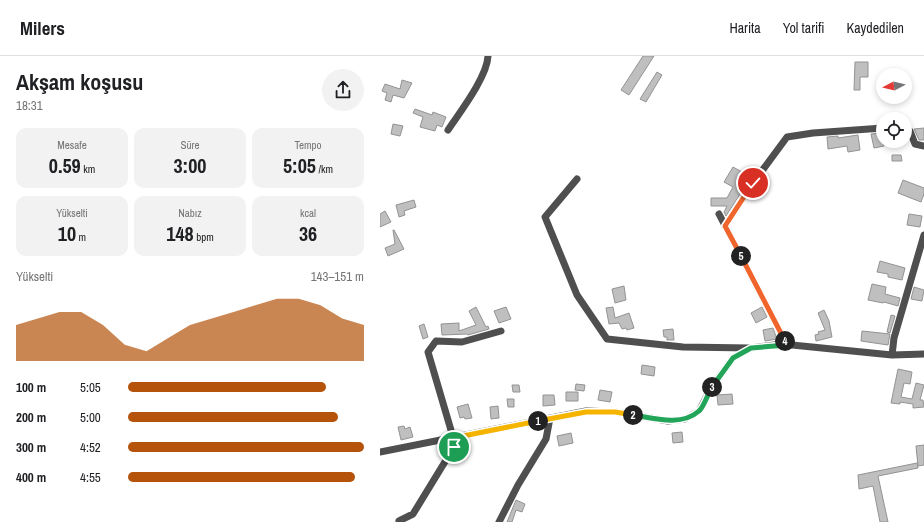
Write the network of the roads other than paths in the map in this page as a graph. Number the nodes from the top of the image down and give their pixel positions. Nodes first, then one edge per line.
1 (488, 56) edge
2 (876, 128) edge
3 (448, 130) dead end
4 (912, 135) edge
5 (924, 146) edge
6 (577, 179) dead end
7 (718, 214) dead end
8 (725, 226) junction
9 (924, 235) edge
10 (501, 331) dead end
11 (787, 345) junction
12 (751, 348) junction
13 (924, 354) edge
14 (892, 355) junction
15 (550, 418) junction
16 (453, 438) junction
17 (380, 452) edge
18 (399, 521) dead end
19 (500, 522) edge

1 - 3 street
2 - 8 street
4 - 5 street
6 - 12 street
7 - 8 street
8 - 11 street
9 - 14 street
10 - 16 street
11 - 12 street
11 - 14 street
12 - 15 street
13 - 14 street
15 - 16 street
15 - 19 street
16 - 17 street
16 - 18 street

